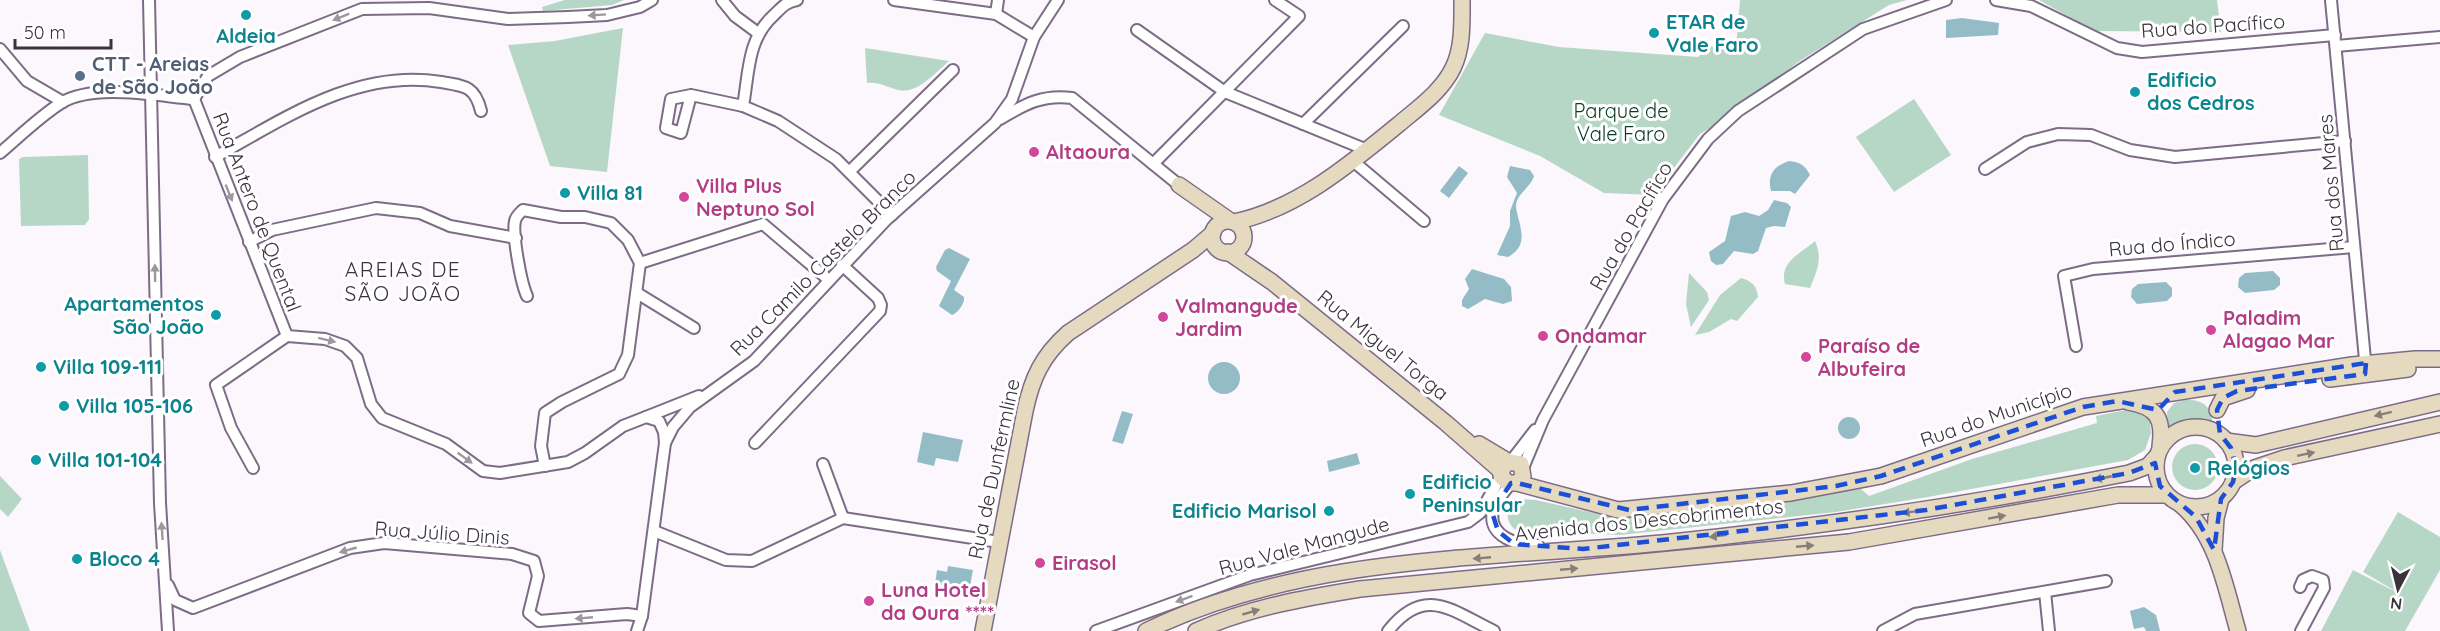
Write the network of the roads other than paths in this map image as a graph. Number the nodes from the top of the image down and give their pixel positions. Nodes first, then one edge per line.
1 (149, 0) edge
2 (652, 0) edge
3 (722, 0) edge
4 (797, 0) edge
5 (894, 0) edge
6 (998, 0) edge
7 (1058, 0) edge
8 (1275, 0) edge
9 (1462, 0) edge
10 (1946, 0) edge
11 (1996, 0) edge
12 (2331, 0) edge
13 (996, 14) junction
14 (1403, 26) dead end
15 (1137, 30) dead end
16 (758, 33) junction
17 (2440, 37) edge
18 (1034, 38) junction
19 (2335, 40) junction
20 (0, 49) edge
21 (952, 70) dead end
22 (1016, 87) junction
23 (1225, 93) junction
24 (691, 95) dead end
25 (151, 96) junction
26 (194, 99) junction
27 (1037, 100) junction
28 (63, 102) junction
29 (743, 106) junction
30 (481, 111) dead end
31 (995, 123) junction
32 (1303, 124) junction
33 (2345, 141) junction
34 (1367, 150) junction
35 (0, 153) edge
36 (215, 157) junction
37 (1353, 161) junction
38 (1153, 164) junction
39 (1985, 170) dead end
40 (850, 171) junction
41 (1179, 185) junction
42 (892, 215) junction
43 (1424, 220) dead end
44 (1237, 230) junction
45 (1214, 231) junction
46 (516, 238) junction
47 (249, 242) junction
48 (2354, 247) junction
49 (1193, 250) junction
50 (1223, 251) junction
51 (640, 263) junction
52 (842, 265) junction
53 (1266, 277) junction
54 (829, 280) junction
55 (637, 293) junction
56 (527, 296) dead end
57 (694, 328) dead end
58 (287, 336) junction
59 (2076, 346) dead end
60 (2440, 361) edge
61 (2366, 368) junction
62 (2195, 390) junction
63 (709, 392) junction
64 (2175, 392) junction
65 (2123, 400) junction
66 (2440, 402) edge
67 (2217, 410) junction
68 (646, 417) junction
69 (2159, 418) junction
70 (2440, 424) edge
71 (2223, 438) junction
72 (665, 443) junction
73 (755, 443) dead end
74 (2158, 452) junction
75 (823, 464) dead end
76 (545, 466) junction
77 (253, 468) dead end
78 (1512, 472) junction
79 (2233, 482) junction
80 (2166, 495) junction
81 (2221, 499) junction
82 (2180, 504) junction
83 (843, 518) junction
84 (654, 531) junction
85 (999, 542) junction
86 (1583, 549) junction
87 (2214, 550) junction
88 (165, 581) junction
89 (2106, 581) dead end
90 (2300, 587) dead end
91 (2044, 592) junction
92 (642, 616) junction
93 (1391, 627) edge
94 (168, 631) edge
95 (637, 631) edge
96 (983, 631) edge
97 (1096, 631) edge
98 (1146, 631) edge
99 (1196, 631) edge
100 (1402, 631) edge
101 (1494, 631) edge
102 (1882, 631) edge
103 (2049, 631) edge
104 (2238, 631) edge
105 (2301, 631) edge

1 - 25 street
2 -> 26 street
3 - 16 street
4 - 16 street
5 - 13 street
6 - 13 street
7 - 18 street, Rua Camilo Castelo Branco
8 - 23 street
9 - 34 street
10 - 78 street, Rua do Pacífico
11 - 19 street, Rua do Pacífico
12 - 19 street, Rua dos Mares
13 - 18 street
14 - 32 street
15 - 23 street
16 - 29 street
17 - 19 street, Rua do Pacífico
18 - 22 street, Rua Camilo Castelo Branco
19 - 33 street, Rua dos Mares
20 - 28 street
21 - 40 street
22 - 27 street
22 - 31 street, Rua Camilo Castelo Branco
23 - 32 street
23 - 38 street
24 - 29 street
25 - 26 street
25 - 28 street
88 -> 25 street
26 - 36 street, Rua Antero de Quental
27 - 31 street, Rua Miguel Torga
27 - 38 street, Rua Miguel Torga
28 - 35 street
29 - 40 street
30 - 36 street
31 - 42 street, Rua Camilo Castelo Branco
32 - 34 street
33 - 39 street
33 - 48 street, Rua dos Mares
34 - 37 street
36 -> 47 street, Rua Antero de Quental
37 - 43 street
37 - 44 street
38 - 41 street, Rua Miguel Torga
40 - 42 street
41 - 44 street, Rua Miguel Torga
41 - 45 street, Rua Miguel Torga
42 - 52 street, Rua Camilo Castelo Branco
44 - 45 street, Rua de Dunfermline
44 - 50 street
44 - 53 street, Rua Miguel Torga
45 - 49 street, Rua de Dunfermline
45 - 50 street, Rua Miguel Torga
46 - 47 street
46 - 51 street
46 - 56 street
47 - 58 street, Rua Antero de Quental
48 - 59 street, Rua do Índico
48 - 61 street, Rua dos Mares
49 - 50 street
49 - 85 street, Rua de Dunfermline
50 - 53 street, Rua Miguel Torga
51 - 54 street
51 - 55 street
52 - 54 street, Rua Camilo Castelo Branco
52 - 73 street
53 - 78 street, Rua Miguel Torga
54 - 63 street, Rua Camilo Castelo Branco
55 - 57 street
55 - 76 street
58 -> 76 street, Rua Antero de Quental
58 - 77 street
60 - 61 street, Rua do Município
61 - 62 street, Rua do Município
61 - 67 street, Rua do Município
62 - 64 street, Rua do Município
62 - 67 street
63 - 68 street, Rua Antero de Quental
63 - 72 street, Rua Camilo Castelo Branco
64 - 65 street, Rua do Município
64 - 69 street
65 - 69 street
65 - 78 street, Rua do Município
66 -> 71 street
67 - 71 street
68 - 72 street
68 - 76 street, Rua Antero de Quental
69 - 74 street
79 -> 70 street
71 - 74 street
71 - 79 street
72 - 84 street, Rua Camilo Castelo Branco
74 - 80 street
74 -> 86 street, Avenida dos Descobrimentos
75 - 83 street
78 - 86 street
78 -> 97 street, Rua Vale Mangude
79 - 81 street
80 - 82 street
99 -> 80 street, Avenida dos Descobrimentos
81 - 82 street
81 - 87 street
82 - 87 street
83 - 84 street
83 - 85 street
84 - 92 street, Rua Camilo Castelo Branco
85 - 96 street, Rua de Dunfermline
86 -> 98 street, Avenida dos Descobrimentos
87 - 104 street
92 -> 88 street, Rua Júlio Dinis
88 - 94 street
89 - 91 street
90 - 105 street
91 - 102 street
91 - 103 street
92 - 95 street, Rua Camilo Castelo Branco
93 - 100 street
93 - 101 street

